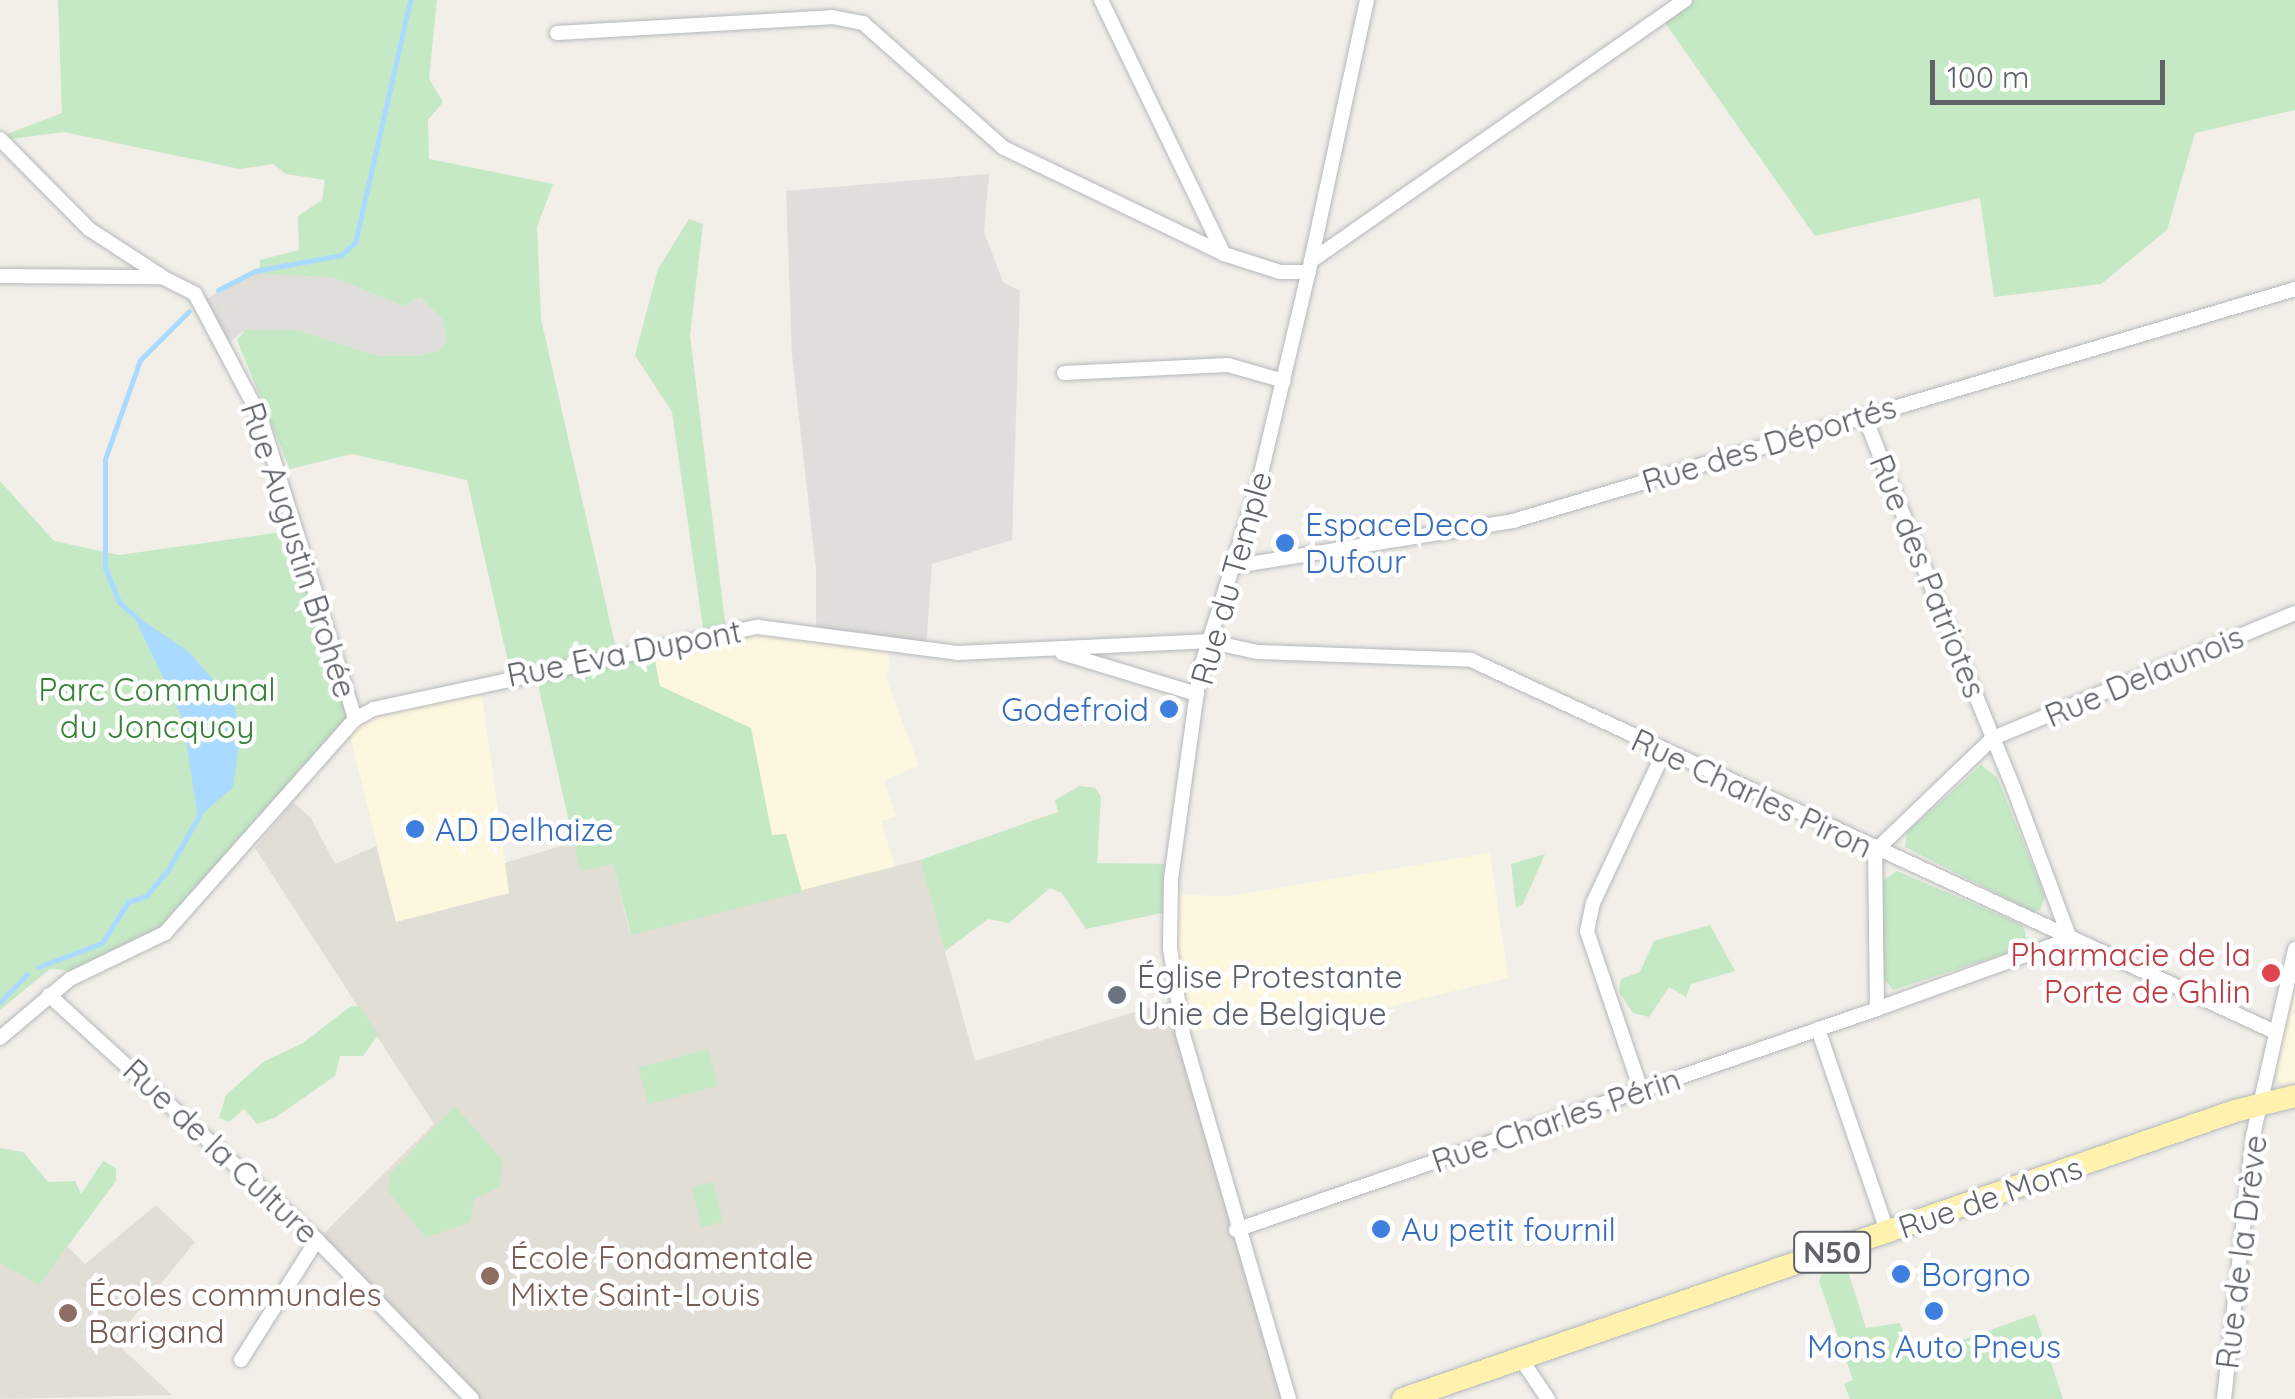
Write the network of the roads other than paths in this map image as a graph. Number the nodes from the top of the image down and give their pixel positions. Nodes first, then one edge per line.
1 (1101, 0) edge
2 (1367, 0) edge
3 (1685, 0) edge
4 (557, 34) dead end
5 (0, 138) edge
6 (1224, 254) junction
7 (1310, 266) junction
8 (0, 276) edge
9 (162, 277) junction
10 (2295, 289) edge
11 (1064, 373) dead end
12 (1284, 381) junction
13 (1864, 415) junction
14 (1236, 566) junction
15 (2295, 613) edge
16 (1207, 641) junction
17 (1046, 649) junction
18 (1197, 694) junction
19 (355, 719) junction
20 (1993, 738) junction
21 (1664, 752) junction
22 (1875, 851) junction
23 (2070, 939) junction
24 (2295, 949) edge
25 (49, 995) junction
26 (1877, 1009) junction
27 (1818, 1029) junction
28 (2275, 1032) junction
29 (0, 1038) edge
30 (1642, 1090) junction
31 (2293, 1096) edge
32 (2260, 1106) junction
33 (1236, 1230) junction
34 (1888, 1233) junction
35 (317, 1240) junction
36 (1521, 1359) junction
37 (240, 1360) dead end
38 (472, 1399) edge
39 (1289, 1399) edge
40 (1403, 1399) edge
41 (1548, 1399) edge
42 (2224, 1399) edge

1 - 6 street
2 - 7 street, Rue du Temple
3 - 7 street
4 - 6 street
5 - 9 street, Rue Augustin Brohée
6 - 7 street
7 - 12 street, Rue du Temple
8 - 9 street
9 - 19 street, Rue Augustin Brohée
10 - 13 street, Rue des Déportés
11 - 12 street
12 - 14 street, Rue du Temple
13 - 14 street, Rue des Déportés
13 - 20 street, Rue des Patriotes
14 - 16 street, Rue du Temple
15 - 20 street, Rue Delaunois
16 - 17 street, Rue Charles Piron
16 - 18 street, Rue du Temple
16 - 21 street, Rue Charles Piron
17 - 18 street
17 - 19 street, Rue Eva Dupont
18 - 33 street, Rue du Temple
19 - 25 street
20 - 22 street
20 - 23 street, Rue des Patriotes
21 - 22 street, Rue Charles Piron
21 - 30 street
22 - 23 street, Rue Charles Piron
22 - 26 street
23 - 26 street, Rue Charles Périn
23 - 28 street, Rue Charles Piron
24 - 28 street, Rue de la Drève
25 - 29 street
25 - 35 street, Rue de la Culture
26 - 27 street, Rue Charles Périn
27 - 30 street, Rue Charles Périn
27 - 34 street
28 - 31 street
28 - 32 street, Rue de la Drève
30 - 33 street, Rue Charles Périn
31 - 32 main road, Rue de Mons / N50
32 - 34 main road, Rue de Mons / N50
32 - 42 street, Rue de la Drève
33 - 39 street, Rue du Temple
34 - 36 main road, Rue de Mons / N50
35 - 37 street
35 - 38 street, Rue de la Culture
36 - 40 main road, Rue de Mons / N50
36 - 41 street

